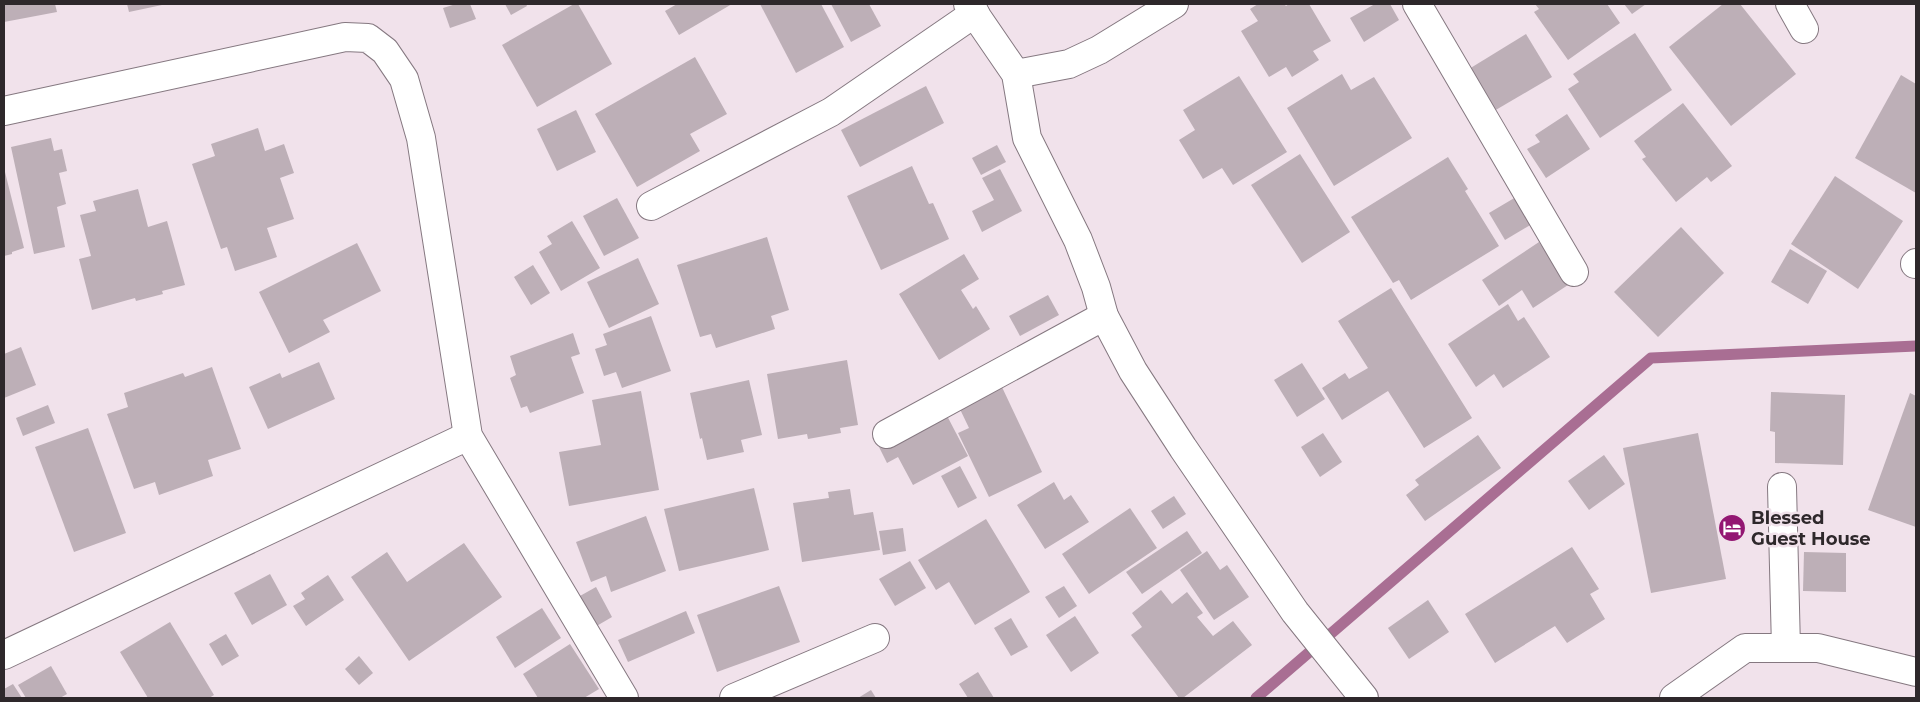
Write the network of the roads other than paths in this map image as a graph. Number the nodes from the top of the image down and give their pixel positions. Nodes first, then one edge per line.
1 (1174, 4) edge
2 (1416, 4) edge
3 (1790, 4) edge
4 (971, 8) edge
5 (1804, 29) dead end
6 (1016, 74) junction
7 (4, 112) edge
8 (651, 206) dead end
9 (1574, 272) dead end
10 (1104, 316) junction
11 (887, 434) dead end
12 (468, 436) junction
13 (1782, 487) dead end
14 (875, 638) dead end
15 (1786, 648) junction
16 (4, 655) edge
17 (1916, 672) edge
18 (1356, 689) edge
19 (624, 698) edge
20 (734, 698) edge
21 (1674, 698) edge

1 - 6 street
2 - 9 street
3 - 5 street
4 - 6 street
4 - 8 street
6 - 10 street
7 - 12 street
10 - 11 street
10 - 18 street
12 - 16 street
12 - 19 street
13 - 15 street
14 - 20 street
15 - 17 street
15 - 21 street

